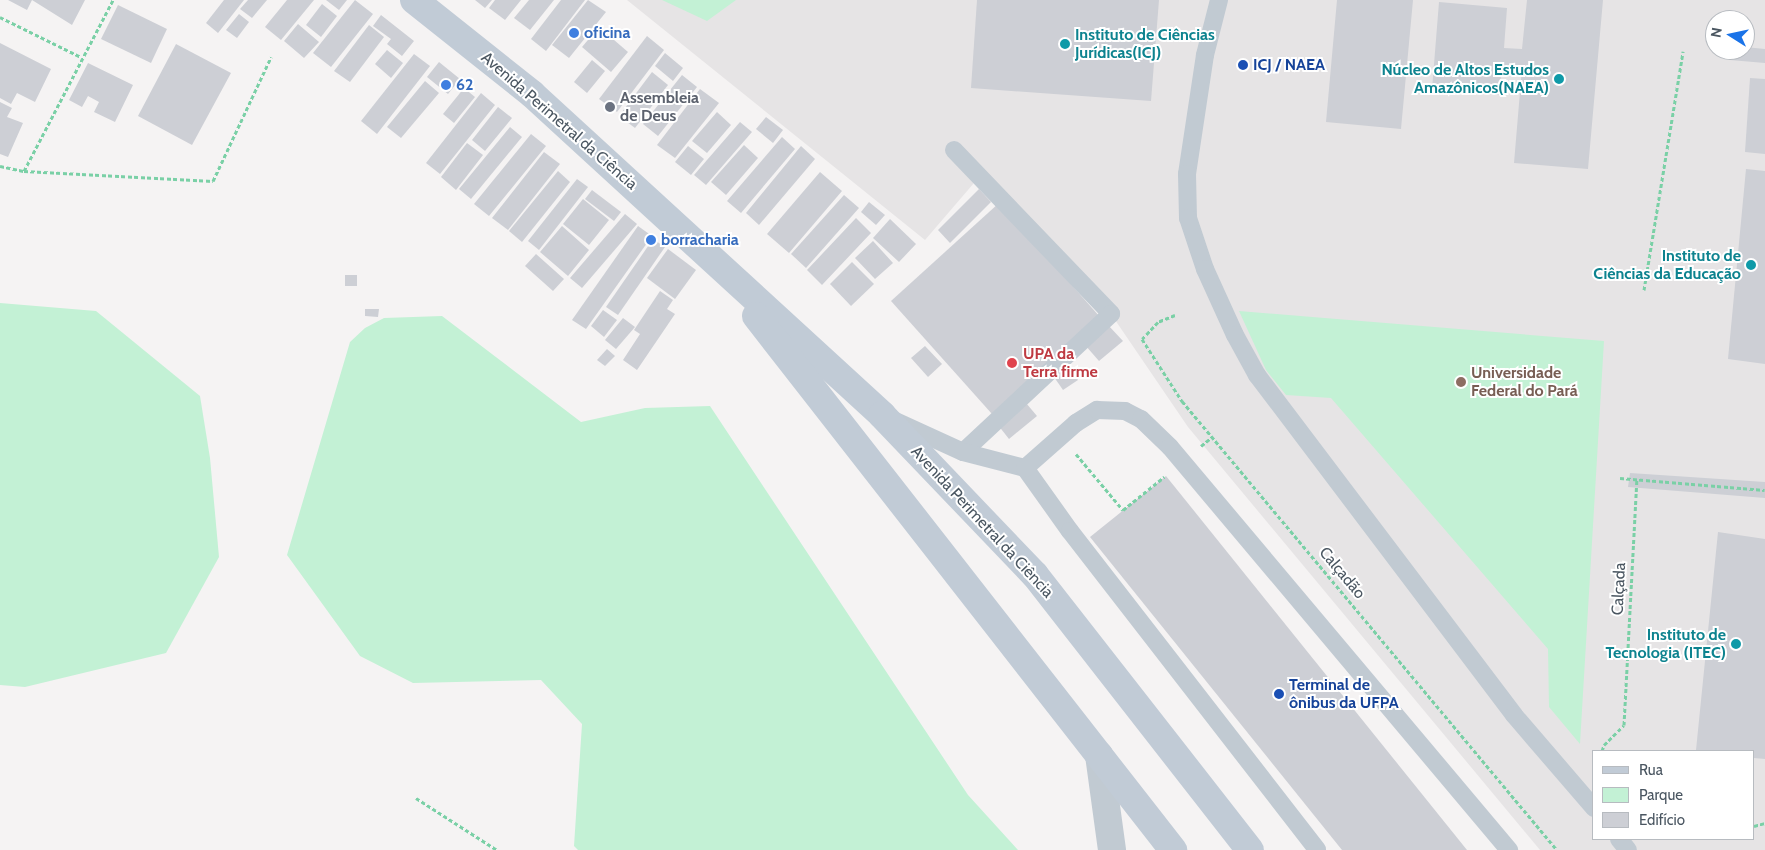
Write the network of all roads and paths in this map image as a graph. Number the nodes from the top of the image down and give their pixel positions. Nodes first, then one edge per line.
1 (113, 0) edge
2 (414, 0) edge
3 (1219, 0) edge
4 (0, 16) edge
5 (1683, 51) dead end
6 (81, 57) junction
7 (271, 57) dead end
8 (954, 150) dead end
9 (0, 166) edge
10 (24, 171) junction
11 (701, 246) junction
12 (1644, 290) dead end
13 (1176, 315) dead end
14 (882, 415) junction
15 (963, 452) junction
16 (1025, 468) junction
17 (1620, 478) dead end
18 (1637, 479) junction
19 (1765, 490) edge
20 (1602, 750) edge
21 (1098, 754) junction
22 (416, 798) dead end
23 (1592, 806) edge
24 (1620, 840) edge
25 (497, 850) edge
26 (1112, 850) edge
27 (1173, 850) edge
28 (1250, 850) edge
29 (1317, 850) edge
30 (1509, 850) edge
31 (1557, 850) edge
32 (1628, 850) edge

1 - 6 path
2 - 11 main road, Avenida Perimetral da Ciência
3 - 23 lane
4 - 6 path
5 - 12 path
6 - 10 path
7 - 10 path
8 - 15 lane
9 - 10 path
11 - 14 main road, Avenida Perimetral da Ciência
11 - 21 main road, Avenida Perimetral da Ciência
13 - 31 path, Calçadão
14 - 15 lane
14 - 28 main road, Avenida Perimetral da Ciência
15 - 16 lane
16 - 29 lane
16 - 30 lane
17 - 18 path
18 - 19 path
18 - 20 path, Calçada
21 - 26 street
21 - 27 main road, Avenida Perimetral da Ciência
22 - 25 path
24 - 32 lane

